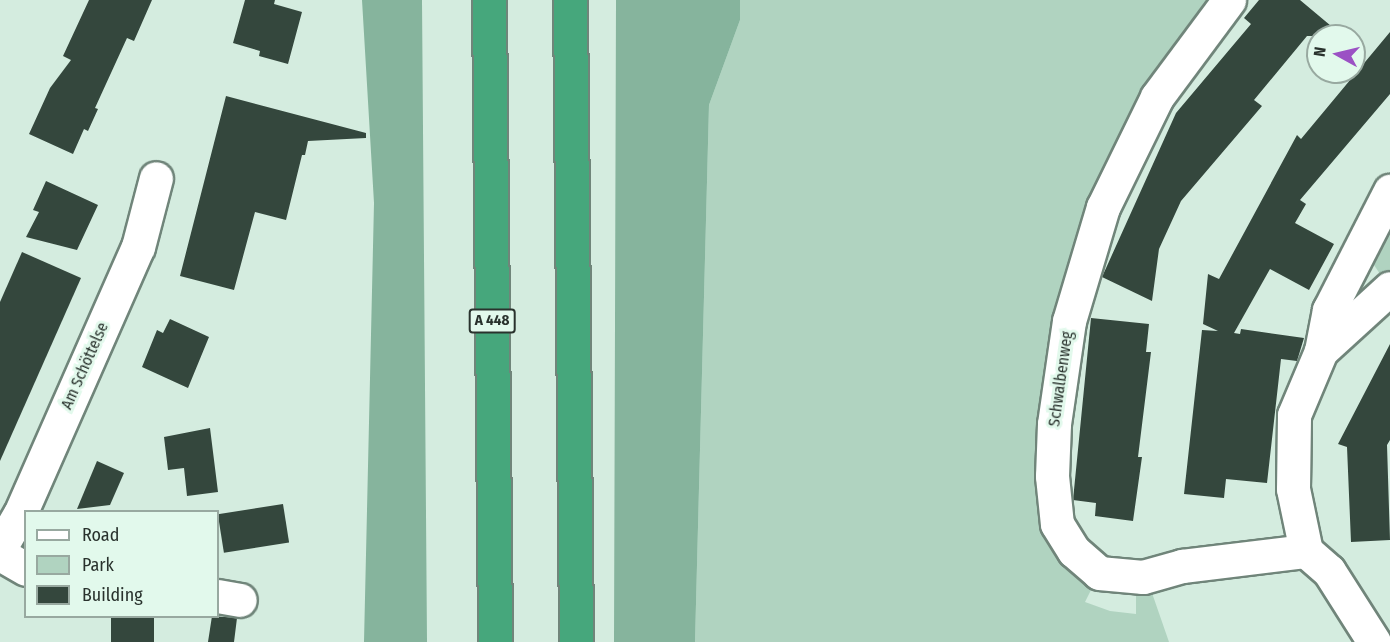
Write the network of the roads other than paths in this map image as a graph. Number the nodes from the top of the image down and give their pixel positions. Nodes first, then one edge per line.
1 (489, 0) edge
2 (570, 0) edge
3 (1229, 0) edge
4 (156, 178) dead end
5 (1390, 191) edge
6 (1390, 288) edge
7 (1321, 351) junction
8 (0, 548) edge
9 (1306, 551) junction
10 (0, 554) edge
11 (24, 568) edge
12 (495, 642) edge
13 (576, 642) edge
14 (1374, 642) edge

1 - 12 highway, A 448
2 - 13 highway
3 - 9 street, Schwalbenweg
4 - 8 street, Am Schöttelse
5 - 7 street
6 - 7 street
7 - 9 street
9 - 14 street
10 - 11 street

